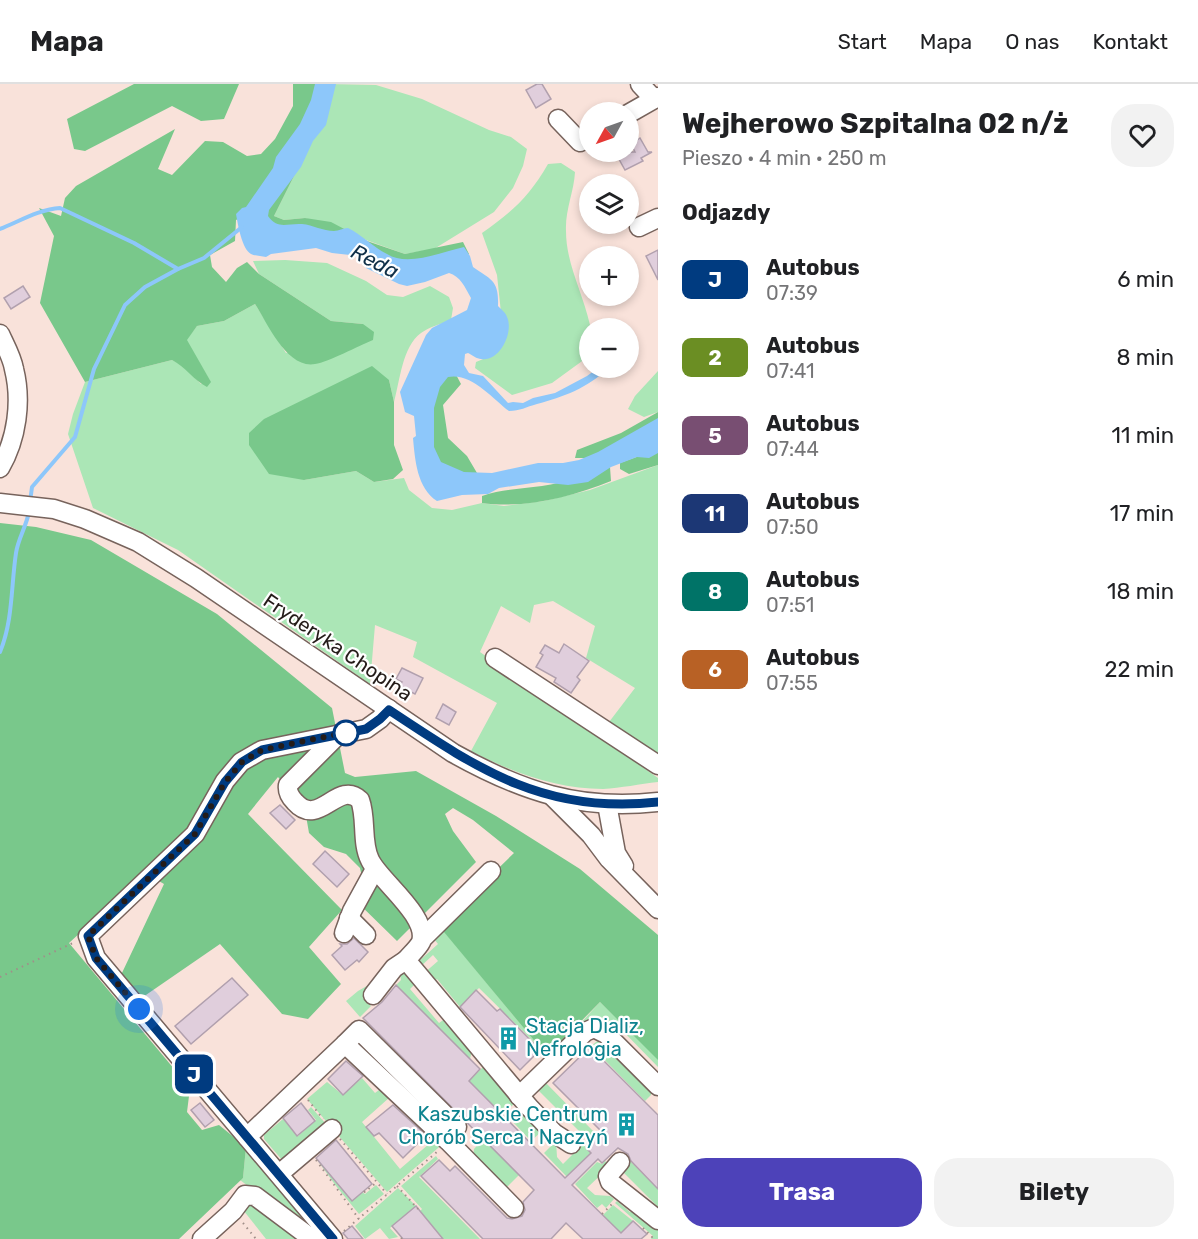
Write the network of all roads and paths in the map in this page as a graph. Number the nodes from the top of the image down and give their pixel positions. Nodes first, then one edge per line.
1 (640, 84) edge
2 (656, 98) edge
3 (639, 108) edge
4 (558, 119) dead end
5 (579, 141) edge
6 (658, 218) edge
7 (639, 227) dead end
8 (0, 334) edge
9 (0, 468) edge
10 (0, 503) edge
11 (495, 658) dead end
12 (389, 710) junction
13 (339, 734) junction
14 (658, 765) edge
15 (553, 796) junction
16 (658, 802) edge
17 (607, 804) junction
18 (591, 835) junction
19 (375, 869) junction
20 (491, 871) dead end
21 (634, 883) junction
22 (658, 909) edge
23 (366, 935) dead end
24 (88, 936) junction
25 (422, 939) junction
26 (406, 960) junction
27 (0, 977) edge
28 (373, 995) dead end
29 (345, 1044) junction
30 (402, 1073) junction
31 (389, 1086) junction
32 (658, 1086) edge
33 (308, 1096) dead end
34 (519, 1096) junction
35 (332, 1129) junction
36 (247, 1137) junction
37 (447, 1140) junction
38 (572, 1144) dead end
39 (312, 1153) dead end
40 (620, 1162) dead end
41 (279, 1174) junction
42 (377, 1182) junction
43 (398, 1185) junction
44 (364, 1191) dead end
45 (387, 1194) junction
46 (613, 1203) dead end
47 (514, 1208) dead end
48 (418, 1209) dead end
49 (233, 1211) junction
50 (602, 1214) dead end
51 (359, 1219) junction
52 (658, 1220) edge
53 (333, 1234) edge
54 (202, 1239) edge
55 (256, 1239) edge

1 - 2 street
2 - 3 street
4 - 5 street
6 - 7 street
8 - 9 street
10 - 12 street, Fryderyka Chopina
11 - 14 street
12 - 13 street
12 - 15 street, Fryderyka Chopina
13 - 19 street
13 - 24 street
15 - 17 street, Fryderyka Chopina
15 - 18 street
16 - 17 street, Fryderyka Chopina
17 - 18 street
17 - 21 street
18 - 21 street
19 - 23 street
19 - 25 street
20 - 25 street
21 - 22 street
24 - 27 path
24 - 36 street
25 - 26 street
26 - 28 street
26 - 34 street
29 - 30 street
29 - 31 street
29 - 36 street
30 - 31 street
30 - 37 street
31 - 37 street
32 - 34 street
33 - 35 path
34 - 38 street
35 - 41 street
35 - 42 path
36 - 41 street
37 - 43 path
37 - 47 street
39 - 51 path
40 - 52 street
41 - 53 street
42 - 44 path
42 - 45 path
43 - 45 path
43 - 48 path
45 - 51 path
46 - 50 path
49 - 53 street
49 - 54 street
49 - 55 path
51 - 53 path

